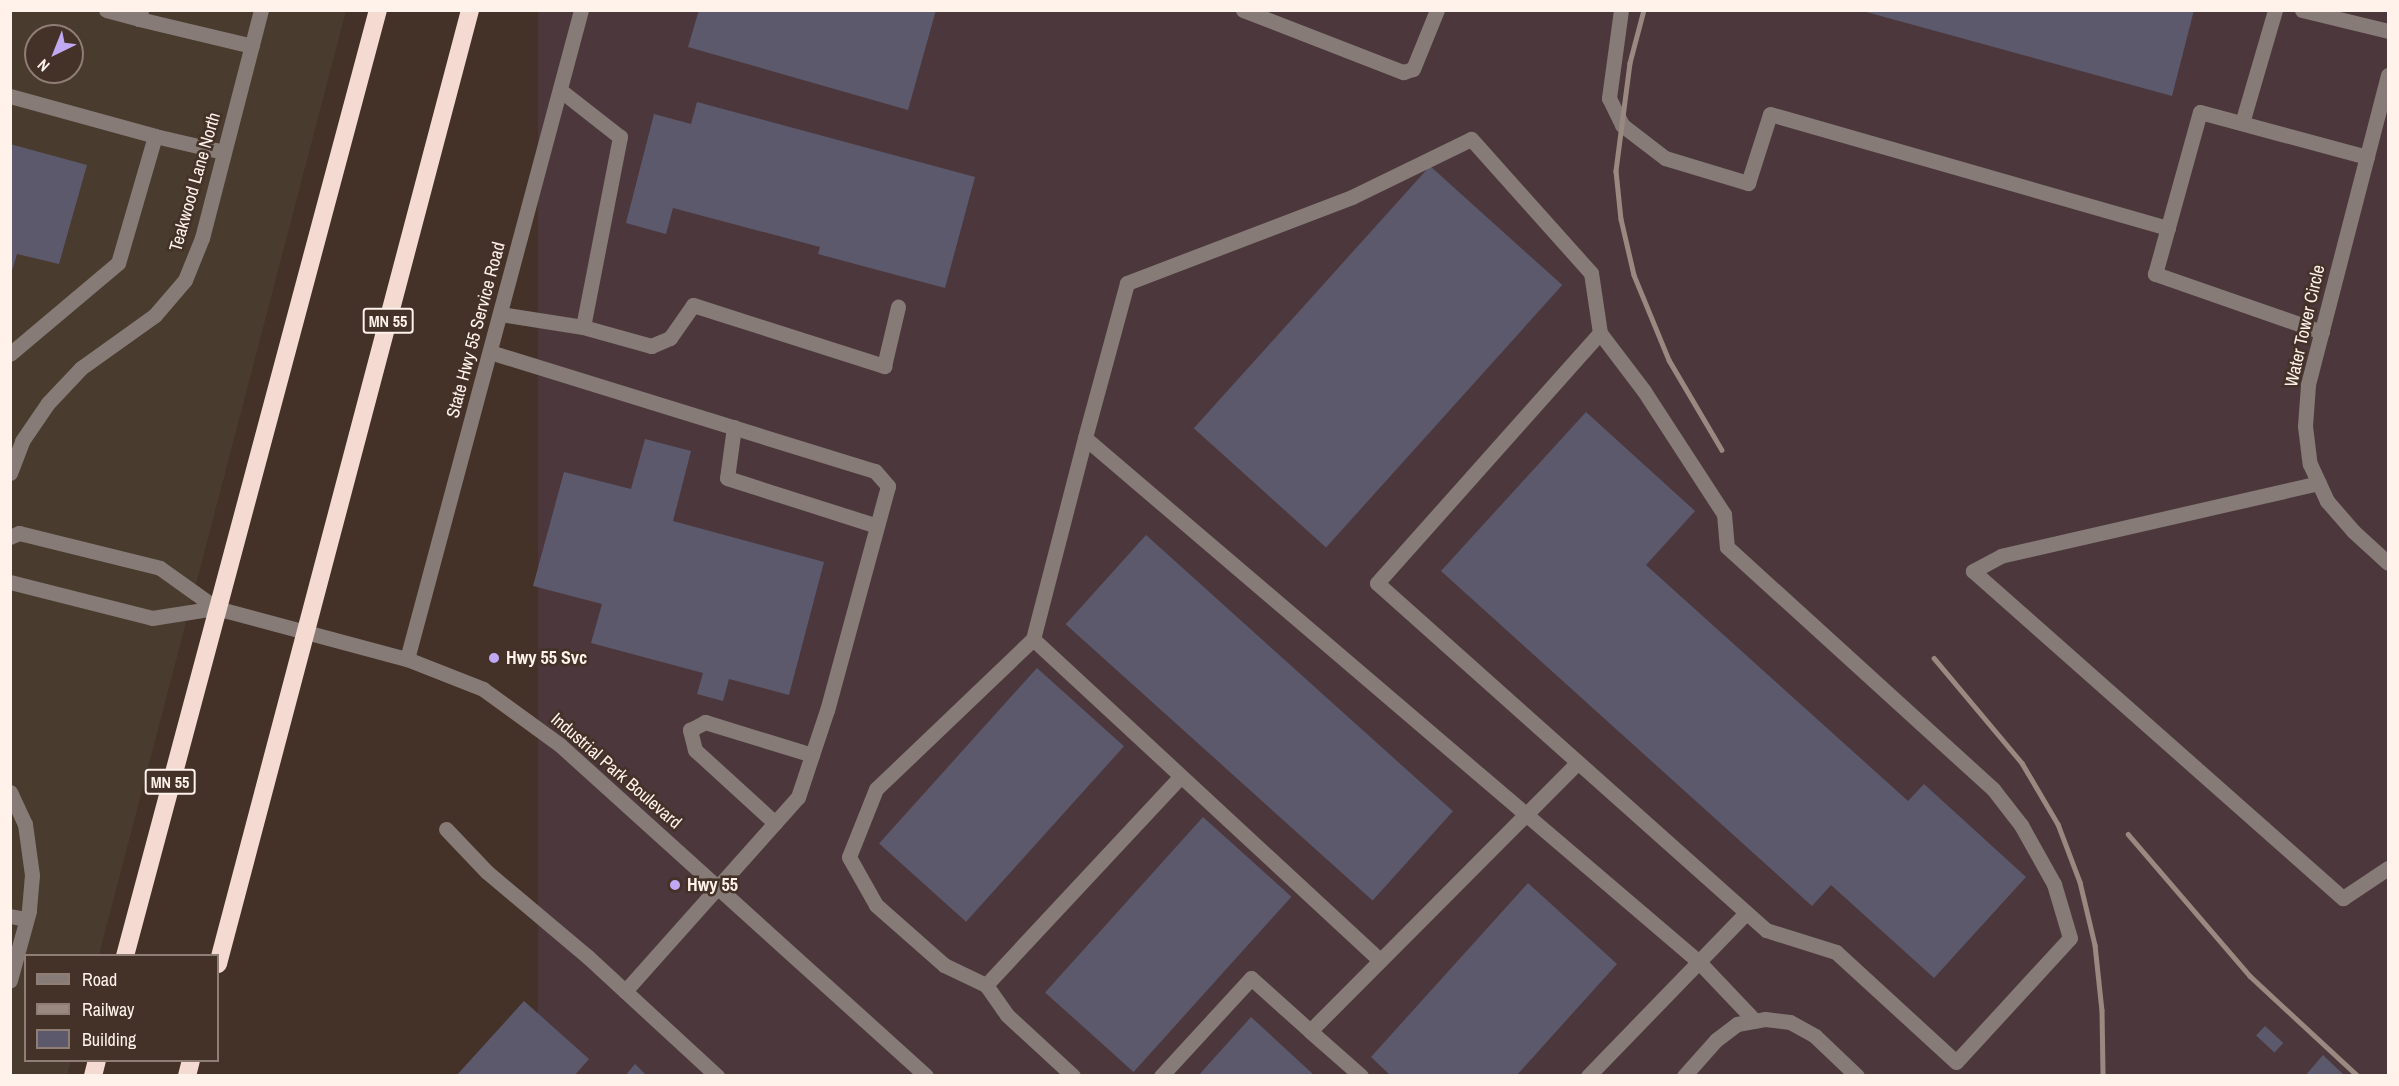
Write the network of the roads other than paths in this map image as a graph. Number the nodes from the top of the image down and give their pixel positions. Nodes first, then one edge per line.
1 (106, 10) edge
2 (261, 10) edge
3 (378, 10) edge
4 (470, 10) edge
5 (581, 10) edge
6 (1243, 10) edge
7 (1437, 10) edge
8 (1621, 10) edge
9 (2275, 10) edge
10 (2302, 10) edge
11 (140, 15) edge
12 (2388, 32) edge
13 (252, 46) junction
14 (2387, 83) edge
15 (560, 90) junction
16 (10, 96) edge
17 (2242, 123) junction
18 (155, 136) junction
19 (224, 152) junction
20 (2367, 157) junction
21 (2168, 228) junction
22 (898, 307) dead end
23 (500, 314) junction
24 (583, 327) junction
25 (2322, 332) junction
26 (1600, 333) junction
27 (490, 352) junction
28 (10, 354) edge
29 (734, 428) junction
30 (1084, 438) junction
31 (10, 473) edge
32 (2319, 483) junction
33 (877, 526) junction
34 (10, 537) edge
35 (2388, 563) edge
36 (10, 582) edge
37 (216, 608) junction
38 (307, 632) junction
39 (1033, 639) junction
40 (407, 659) junction
41 (812, 755) junction
42 (1576, 764) junction
43 (1179, 778) junction
44 (10, 792) edge
45 (1526, 814) junction
46 (775, 823) junction
47 (446, 829) dead end
48 (2388, 868) edge
49 (717, 886) junction
50 (1746, 913) junction
51 (10, 916) edge
52 (26, 919) junction
53 (126, 954) edge
54 (219, 960) edge
55 (1380, 960) junction
56 (1699, 962) junction
57 (10, 980) edge
58 (986, 985) junction
59 (625, 991) junction
60 (1755, 1021) junction
61 (1310, 1030) junction
62 (717, 1076) edge
63 (926, 1076) edge
64 (1072, 1076) edge
65 (1161, 1076) edge
66 (1361, 1076) edge
67 (1588, 1076) edge
68 (1684, 1076) edge
69 (1857, 1076) edge

1 - 11 street
2 - 13 street, Teakwood Lane North
3 - 37 highway, MN 55
4 - 38 highway, MN 55
5 - 15 street, State Hwy 55 Service Road
6 - 7 street
8 - 21 street
9 - 17 street
10 - 12 street
11 - 13 street
13 - 19 street, Teakwood Lane North
14 - 20 street, Water Tower Circle
15 - 23 street, State Hwy 55 Service Road
15 - 24 street
16 - 18 street
17 - 20 street
17 - 21 street
18 - 19 street
18 - 28 street
19 - 31 street, Teakwood Lane North
20 - 25 street, Water Tower Circle
21 - 25 street
22 - 24 street
23 - 24 street
23 - 27 street, State Hwy 55 Service Road
25 - 32 street, Water Tower Circle
26 - 30 street
26 - 42 street
26 - 50 street
27 - 29 street
27 - 40 street, State Hwy 55 Service Road
29 - 33 street
29 - 33 street
30 - 39 street
30 - 45 street
32 - 35 street, Water Tower Circle
32 - 48 street
33 - 41 street
34 - 37 street, Industrial Park Boulevard
36 - 37 street, Industrial Park Boulevard
37 - 38 street, Industrial Park Boulevard
37 - 53 highway, MN 55
38 - 40 street, Industrial Park Boulevard
38 - 54 highway, MN 55
39 - 43 street
39 - 58 street
40 - 49 street, Industrial Park Boulevard
41 - 46 street
41 - 46 street
42 - 45 street
42 - 50 street
43 - 55 street
43 - 58 street
44 - 52 street
45 - 55 street
45 - 56 street
46 - 49 street
47 - 59 street
49 - 59 street
49 - 63 street, Industrial Park Boulevard
50 - 56 street
51 - 52 street
52 - 57 street
55 - 61 street
56 - 60 street
56 - 67 street
58 - 64 street
59 - 62 street
60 - 68 street
60 - 69 street
61 - 65 street
61 - 66 street

